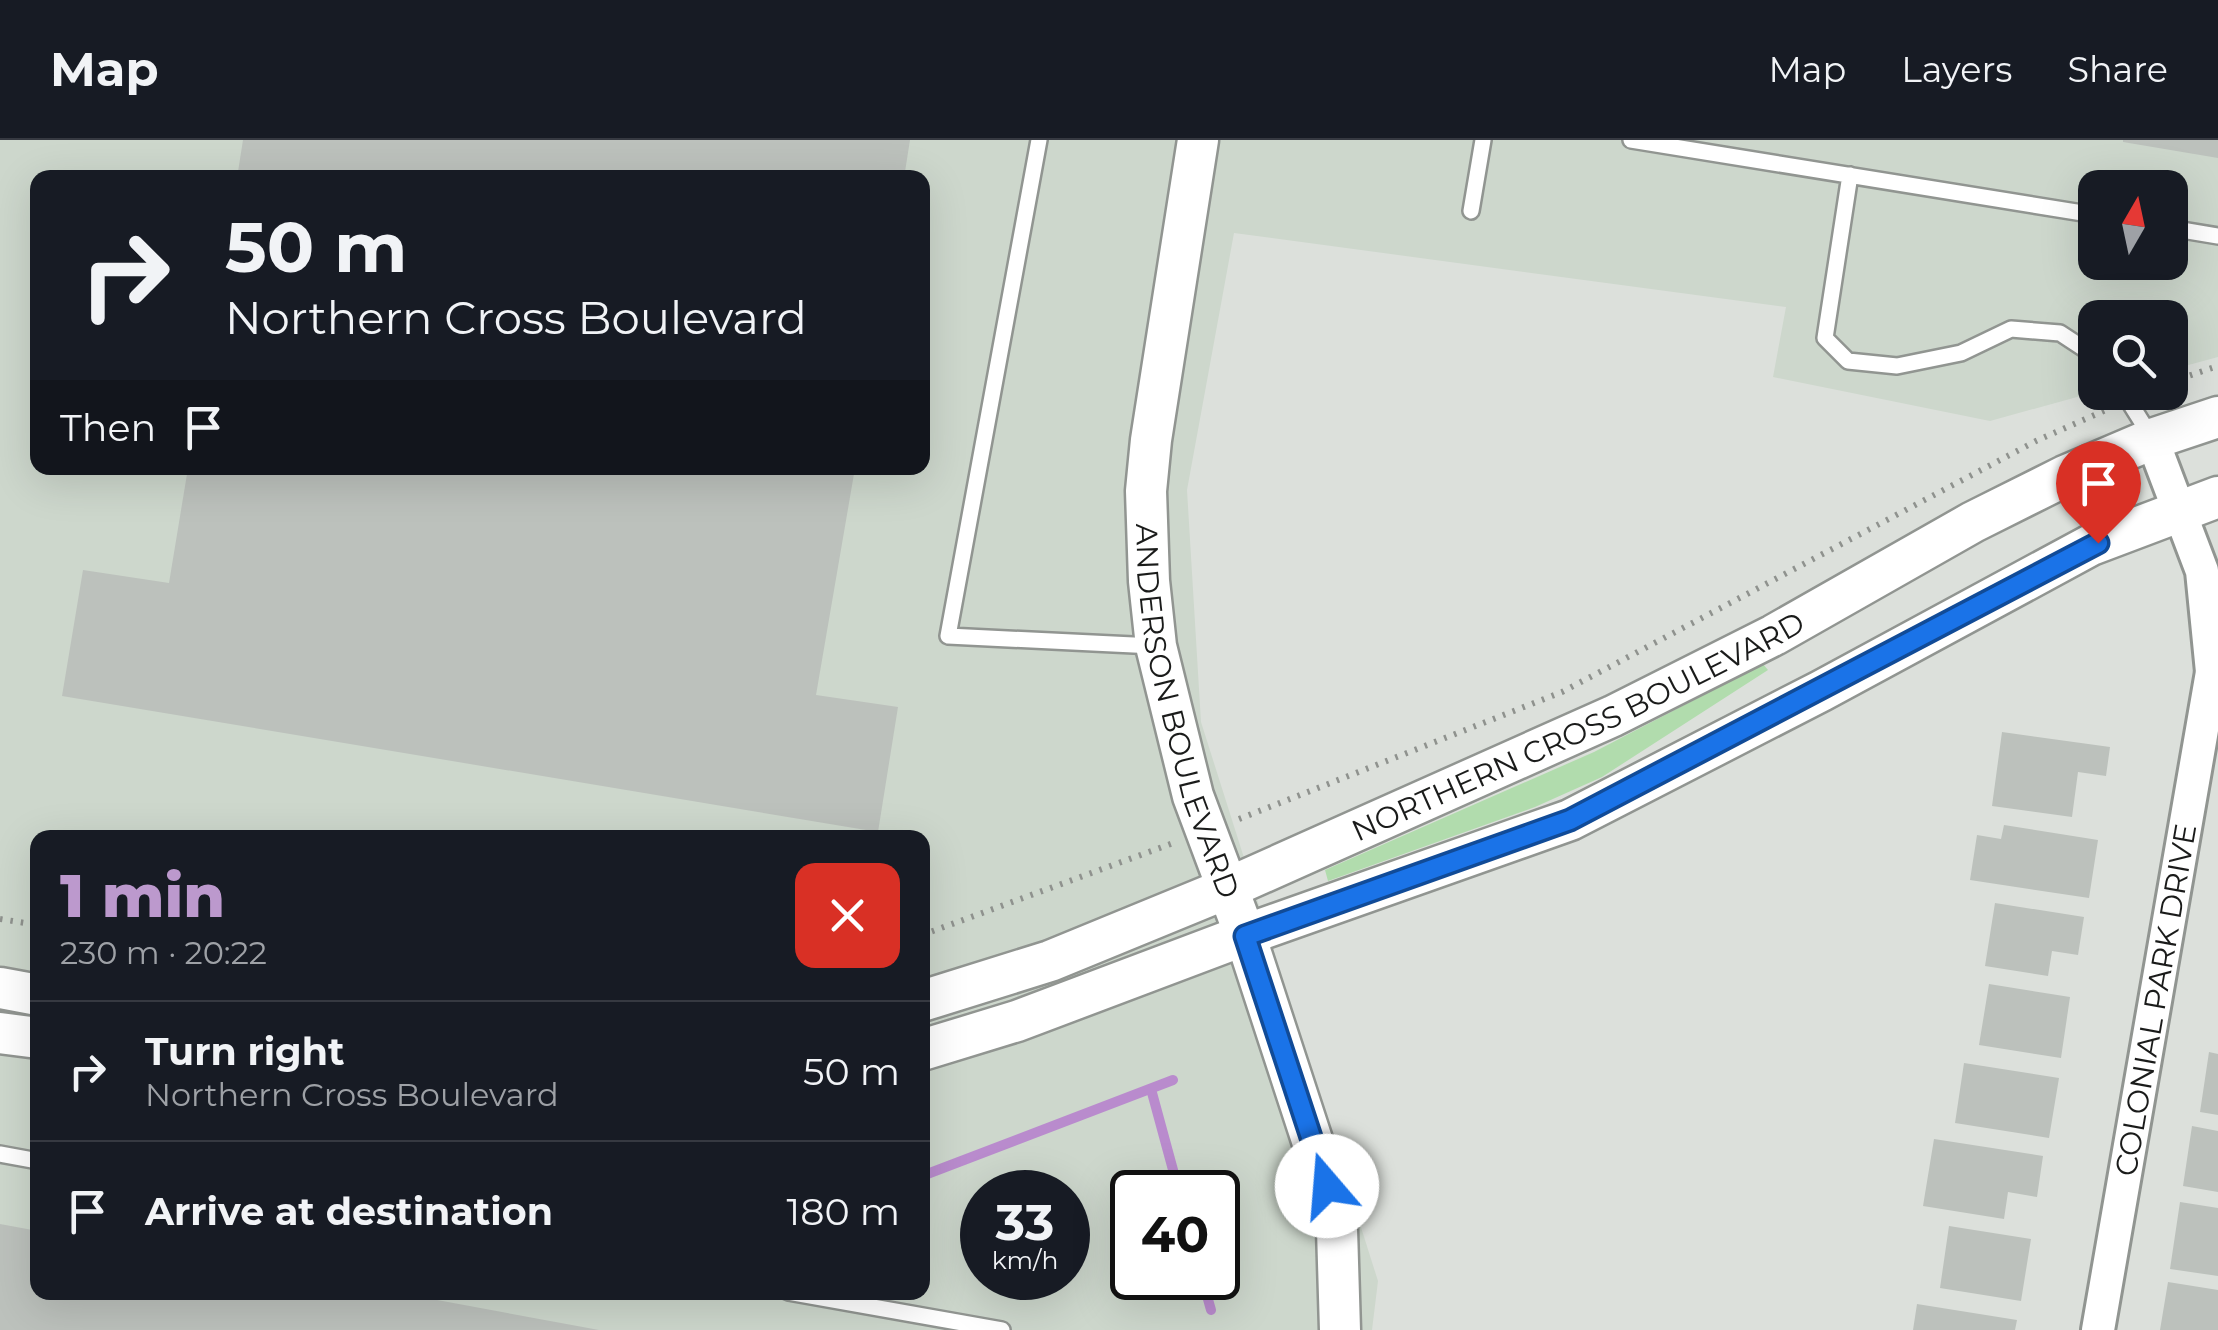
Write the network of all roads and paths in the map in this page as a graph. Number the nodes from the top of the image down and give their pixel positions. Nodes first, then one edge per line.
1 (1039, 140) edge
2 (1198, 140) edge
3 (1483, 140) edge
4 (1631, 140) edge
5 (1850, 176) junction
6 (1471, 211) dead end
7 (2078, 213) edge
8 (2188, 231) edge
9 (2218, 236) edge
10 (2078, 345) edge
11 (2218, 366) edge
12 (2188, 376) edge
13 (2134, 410) edge
14 (2096, 414) dead end
15 (2218, 417) edge
16 (2152, 439) junction
17 (2218, 497) edge
18 (2180, 511) junction
19 (1156, 646) junction
20 (2215, 672) edge
21 (1254, 813) dead end
22 (1144, 854) dead end
23 (1228, 888) junction
24 (0, 919) edge
25 (30, 924) edge
26 (930, 932) edge
27 (1245, 936) junction
28 (0, 988) edge
29 (30, 993) edge
30 (930, 998) edge
31 (0, 1032) edge
32 (30, 1037) edge
33 (930, 1048) edge
34 (0, 1154) edge
35 (30, 1160) edge
36 (833, 1300) edge
37 (1002, 1330) edge
38 (1340, 1330) edge
39 (2098, 1330) edge

1 - 19 lane
2 - 19 street, ANDERSON BOULEVARD
3 - 6 lane
4 - 5 lane
5 - 7 lane
5 - 10 lane
8 - 9 lane
11 - 12 path
13 - 16 lane
14 - 21 path
15 - 16 street, NORTHERN CROSS BOULEVARD
16 - 18 street, COLONIAL PARK DRIVE
16 - 23 street, NORTHERN CROSS BOULEVARD
17 - 18 street
18 - 20 street, COLONIAL PARK DRIVE
18 - 27 street
19 - 23 street, ANDERSON BOULEVARD
20 - 39 street, COLONIAL PARK DRIVE
22 - 26 path
23 - 27 street, ANDERSON BOULEVARD
23 - 30 street, NORTHERN CROSS BOULEVARD
24 - 25 path
27 - 33 street
27 - 38 street, ANDERSON BOULEVARD
28 - 29 street
31 - 32 street
34 - 35 lane
36 - 37 lane

